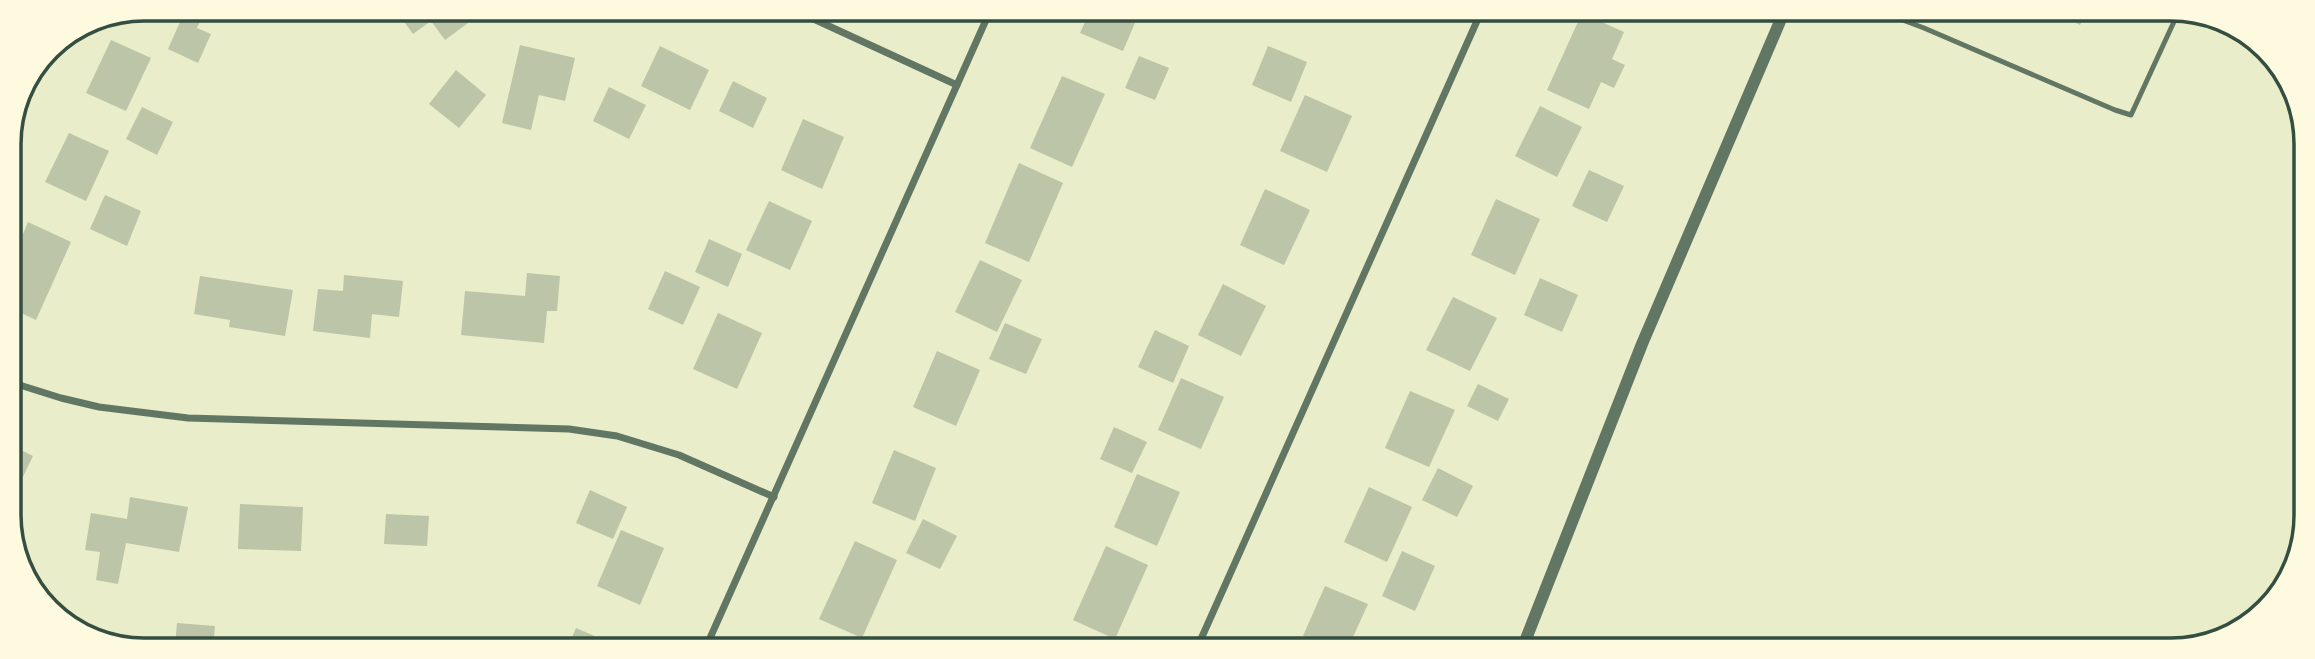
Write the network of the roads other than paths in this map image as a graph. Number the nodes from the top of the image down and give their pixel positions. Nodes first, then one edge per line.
1 (817, 21) edge
2 (986, 21) edge
3 (1477, 21) edge
4 (1780, 21) edge
5 (1905, 21) edge
6 (2174, 21) edge
7 (957, 85) junction
8 (21, 385) edge
9 (774, 497) junction
10 (710, 638) edge
11 (1201, 638) edge
12 (1525, 638) edge

1 - 7 street
2 - 7 street
3 - 11 street
4 - 12 street
5 - 6 lane
7 - 9 street
8 - 9 street
9 - 10 street

